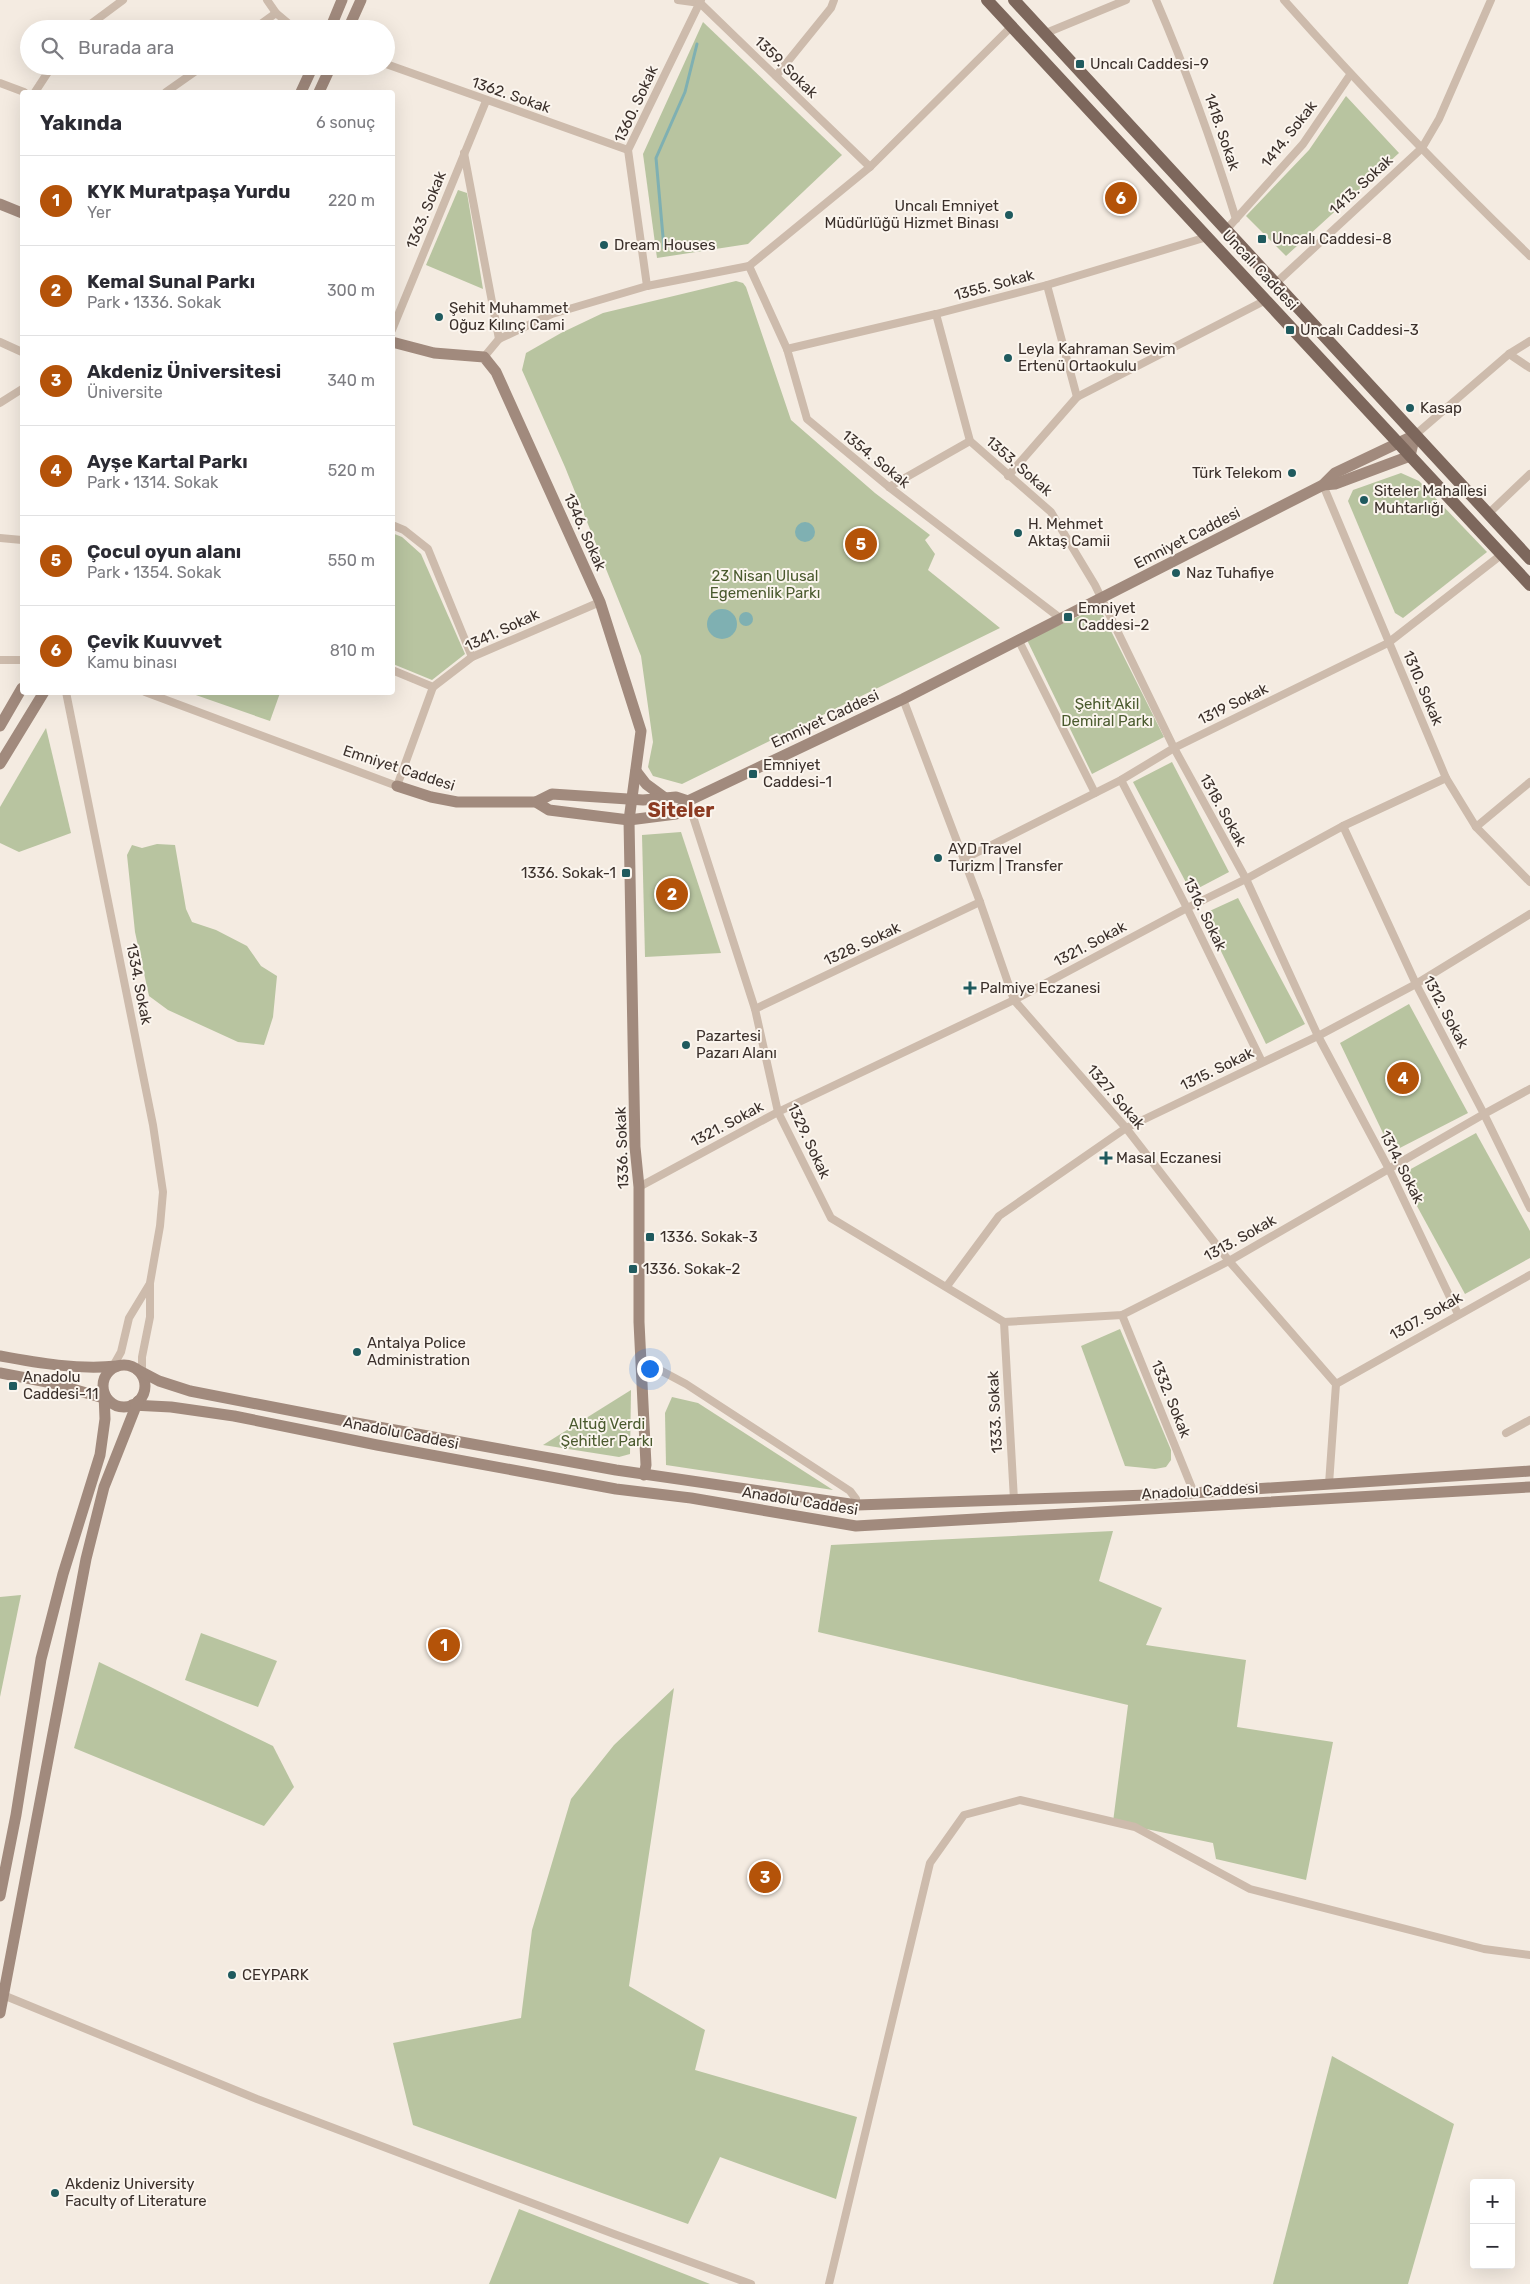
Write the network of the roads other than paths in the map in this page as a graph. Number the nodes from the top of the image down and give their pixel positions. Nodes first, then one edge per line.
1 (122, 0) edge
2 (266, 0) edge
3 (342, 0) edge
4 (361, 0) edge
5 (678, 0) edge
6 (834, 0) edge
7 (987, 0) edge
8 (1014, 0) edge
9 (1126, 0) edge
10 (1156, 0) edge
11 (1284, 0) edge
12 (1491, 0) edge
13 (700, 1) edge
14 (276, 13) junction
15 (96, 20) edge
16 (266, 20) edge
17 (284, 20) edge
18 (334, 20) edge
19 (352, 20) edge
20 (1012, 26) junction
21 (1046, 33) junction
22 (395, 67) edge
23 (46, 75) edge
24 (190, 75) edge
25 (308, 75) edge
26 (327, 75) edge
27 (1350, 75) junction
28 (776, 76) junction
29 (0, 83) edge
30 (20, 90) edge
31 (36, 90) edge
32 (169, 90) edge
33 (301, 90) edge
34 (320, 90) edge
35 (486, 101) junction
36 (1422, 148) junction
37 (628, 150) junction
38 (464, 153) junction
39 (870, 167) junction
40 (0, 204) edge
41 (20, 212) edge
42 (1236, 219) junction
43 (1226, 230) junction
44 (1207, 237) junction
45 (1530, 256) edge
46 (749, 266) junction
47 (1276, 283) junction
48 (1047, 285) junction
49 (647, 286) junction
50 (1266, 300) junction
51 (936, 314) junction
52 (395, 323) edge
53 (499, 339) junction
54 (1530, 341) edge
55 (0, 342) edge
56 (395, 343) edge
57 (787, 349) junction
58 (20, 351) edge
59 (1509, 354) junction
60 (484, 356) junction
61 (1530, 368) edge
62 (20, 390) edge
63 (1077, 396) junction
64 (0, 403) edge
65 (1415, 435) junction
66 (970, 441) junction
67 (1400, 443) junction
68 (1410, 456) junction
69 (1530, 474) edge
70 (1008, 476) junction
71 (1323, 485) junction
72 (889, 487) junction
73 (1488, 514) junction
74 (395, 526) edge
75 (0, 538) edge
76 (20, 540) edge
77 (1502, 555) junction
78 (1530, 559) edge
79 (1530, 585) edge
80 (1102, 598) junction
81 (600, 602) junction
82 (1060, 618) junction
83 (1018, 640) junction
84 (1388, 643) junction
85 (472, 657) junction
86 (0, 660) edge
87 (20, 660) edge
88 (395, 671) edge
89 (433, 687) junction
90 (20, 691) edge
91 (42, 695) edge
92 (67, 695) edge
93 (153, 695) edge
94 (903, 699) junction
95 (0, 726) edge
96 (1174, 748) junction
97 (0, 764) edge
98 (636, 771) junction
99 (1446, 778) junction
100 (1121, 780) junction
101 (1530, 782) edge
102 (397, 786) junction
103 (1095, 793) junction
104 (665, 798) junction
105 (632, 799) junction
106 (688, 801) junction
107 (536, 802) junction
108 (629, 820) junction
109 (1342, 826) junction
110 (1476, 828) junction
111 (964, 860) junction
112 (1246, 880) junction
113 (1530, 882) edge
114 (980, 902) junction
115 (1187, 908) junction
116 (1530, 914) edge
117 (1416, 984) junction
118 (1014, 1000) junction
119 (755, 1010) junction
120 (1318, 1036) junction
121 (1262, 1062) junction
122 (1530, 1089) edge
123 (778, 1112) junction
124 (1484, 1114) junction
125 (1126, 1128) junction
126 (1388, 1169) junction
127 (639, 1187) junction
128 (1530, 1208) edge
129 (1230, 1261) junction
130 (1530, 1275) edge
131 (150, 1283) junction
132 (947, 1286) junction
133 (1458, 1314) junction
134 (1122, 1315) junction
135 (1004, 1322) junction
136 (0, 1356) edge
137 (641, 1363) junction
138 (115, 1367) junction
139 (0, 1373) edge
140 (141, 1373) junction
141 (1336, 1384) junction
142 (105, 1397) junction
143 (136, 1404) junction
144 (1530, 1420) edge
145 (1506, 1433) dead end
146 (1530, 1471) edge
147 (644, 1475) junction
148 (1328, 1484) junction
149 (1530, 1487) edge
150 (642, 1493) junction
151 (1194, 1493) junction
152 (1014, 1500) junction
153 (857, 1505) junction
154 (0, 1896) edge
155 (1530, 1955) edge
156 (3, 1995) junction
157 (0, 2013) edge
158 (751, 2284) edge
159 (829, 2284) edge

1 - 15 street
2 - 14 street
3 - 18 street
4 - 19 street
5 - 13 street
6 - 28 street
7 - 20 main road, Uncalı Caddesi
8 - 21 main road, Uncalı Caddesi
9 - 21 street
10 - 42 street, 1418. Sokak
11 - 27 street
12 - 36 street, 1413. Sokak
13 - 28 street, 1359. Sokak
13 - 37 street, 1360. Sokak
14 - 16 street
14 - 17 street
20 - 39 street
20 - 44 main road, Uncalı Caddesi
21 - 43 main road, Uncalı Caddesi
22 - 35 street, 1362. Sokak
23 - 31 street
24 - 32 street
25 - 33 street
26 - 34 street
27 - 36 street
27 - 42 street, 1414. Sokak
28 - 39 street, 1359. Sokak
29 - 30 street
35 - 37 street, 1362. Sokak
35 - 38 street, 1363. Sokak
36 - 45 street
36 - 47 street, 1413. Sokak
37 - 49 street, 1360. Sokak
38 - 52 street, 1363. Sokak
38 - 53 street
39 - 46 street
40 - 41 street
42 - 43 street, 1414. Sokak
43 - 47 main road, Uncalı Caddesi
44 - 48 street, 1355. Sokak
44 - 50 main road, Uncalı Caddesi
46 - 49 street
46 - 57 street, 1354. Sokak
47 - 65 main road, Uncalı Caddesi
48 - 51 street, 1355. Sokak
48 - 63 street
49 - 53 street
50 - 63 street
50 - 67 main road, Uncalı Caddesi
51 - 57 street, 1355. Sokak
51 - 66 street, 1353. Sokak
53 - 60 street
54 - 59 street
55 - 58 street
56 - 60 street
57 - 72 street, 1354. Sokak
59 - 61 street
59 - 65 street
60 - 81 street, 1346. Sokak
62 - 64 street
63 - 70 street
65 - 67 street, Emniyet Caddesi
65 - 68 street
65 - 73 main road, Uncalı Caddesi
66 - 70 street, 1353. Sokak
66 - 72 street
67 - 68 main road, Uncalı Caddesi
67 - 71 street, Emniyet Caddesi
68 - 71 street, Emniyet Caddesi
68 - 77 main road, Uncalı Caddesi
69 - 73 street
70 - 80 street, 1353. Sokak
71 - 80 street, Emniyet Caddesi
71 - 84 street, 1310. Sokak
72 - 82 street, 1354. Sokak
73 - 78 main road, Uncalı Caddesi
74 - 85 street
75 - 76 street
77 - 79 main road, Uncalı Caddesi
77 - 84 street, 1319 Sokak
80 - 82 street, Emniyet Caddesi
80 - 96 street, 1318. Sokak
81 - 85 street, 1341. Sokak
81 - 98 street, 1346. Sokak
82 - 83 street, Emniyet Caddesi
83 - 94 street, Emniyet Caddesi
83 - 103 street
84 - 96 street, 1319 Sokak
84 - 99 street, 1310. Sokak
85 - 89 street, 1341. Sokak
86 - 87 street
88 - 89 street
89 - 102 street
90 - 95 street
91 - 97 street
92 - 131 street, 1334. Sokak
93 - 102 street, Emniyet Caddesi
94 - 106 street, Emniyet Caddesi
94 - 111 street, 1327. Sokak
96 - 100 street, 1319 Sokak
96 - 112 street, 1318. Sokak
98 - 104 street
98 - 105 street, 1346. Sokak
99 - 109 street, 1321. Sokak
99 - 110 street, 1310. Sokak
100 - 103 street, 1319 Sokak
100 - 115 street, 1316. Sokak
101 - 110 street
102 - 107 street, Emniyet Caddesi
103 - 111 street, 1319 Sokak
104 - 105 street
104 - 106 street
105 - 107 street
105 - 108 street, 1346. Sokak
106 - 108 street, Emniyet Caddesi
106 - 119 street, 1329. Sokak
107 - 108 street, Emniyet Caddesi
108 - 127 street, 1336. Sokak
109 - 112 street, 1321. Sokak
109 - 117 street, 1312. Sokak
110 - 113 street, 1310. Sokak
111 - 114 street, 1327. Sokak
112 - 115 street, 1321. Sokak
112 - 120 street, 1318. Sokak
114 - 118 street, 1327. Sokak
114 - 119 street, 1328. Sokak
115 - 118 street, 1321. Sokak
115 - 121 street, 1316. Sokak
116 - 117 street, 1315. Sokak
117 - 120 street, 1315. Sokak
117 - 124 street, 1312. Sokak
118 - 123 street, 1321. Sokak
118 - 125 street, 1327. Sokak
119 - 123 street, 1329. Sokak
120 - 121 street, 1315. Sokak
120 - 126 street, 1314. Sokak
121 - 125 street, 1315. Sokak
122 - 124 street, 1313. Sokak
123 - 127 street, 1321. Sokak
123 - 132 street, 1329. Sokak
124 - 126 street, 1313. Sokak
124 - 128 street, 1312. Sokak
125 - 129 street, 1327. Sokak
125 - 132 street, 1315. Sokak
126 - 129 street, 1313. Sokak
126 - 133 street, 1314. Sokak
127 - 137 street, 1336. Sokak
129 - 134 street, 1313. Sokak
129 - 141 street, 1327. Sokak
130 - 133 street, 1307. Sokak
131 - 138 street, 1334. Sokak
131 - 140 street, 1334. Sokak
132 - 135 street
133 - 141 street, 1307. Sokak
134 - 135 street, 1313. Sokak
134 - 151 street, 1332. Sokak
135 - 152 street, 1333. Sokak
136 - 138 street
137 - 147 street, 1336. Sokak
137 - 153 street
138 - 140 street
138 - 142 street
139 - 142 street
140 - 143 street
140 - 147 street, Anadolu Caddesi
141 - 148 street
142 - 143 street
142 - 154 street
143 - 150 street, Anadolu Caddesi
143 - 156 street
144 - 145 street
146 - 148 street, Anadolu Caddesi
147 - 150 street
147 - 153 street, Anadolu Caddesi
148 - 151 street, Anadolu Caddesi
149 - 150 street, Anadolu Caddesi
151 - 152 street, Anadolu Caddesi
152 - 153 street, Anadolu Caddesi
155 - 159 street
156 - 157 street
156 - 158 street

